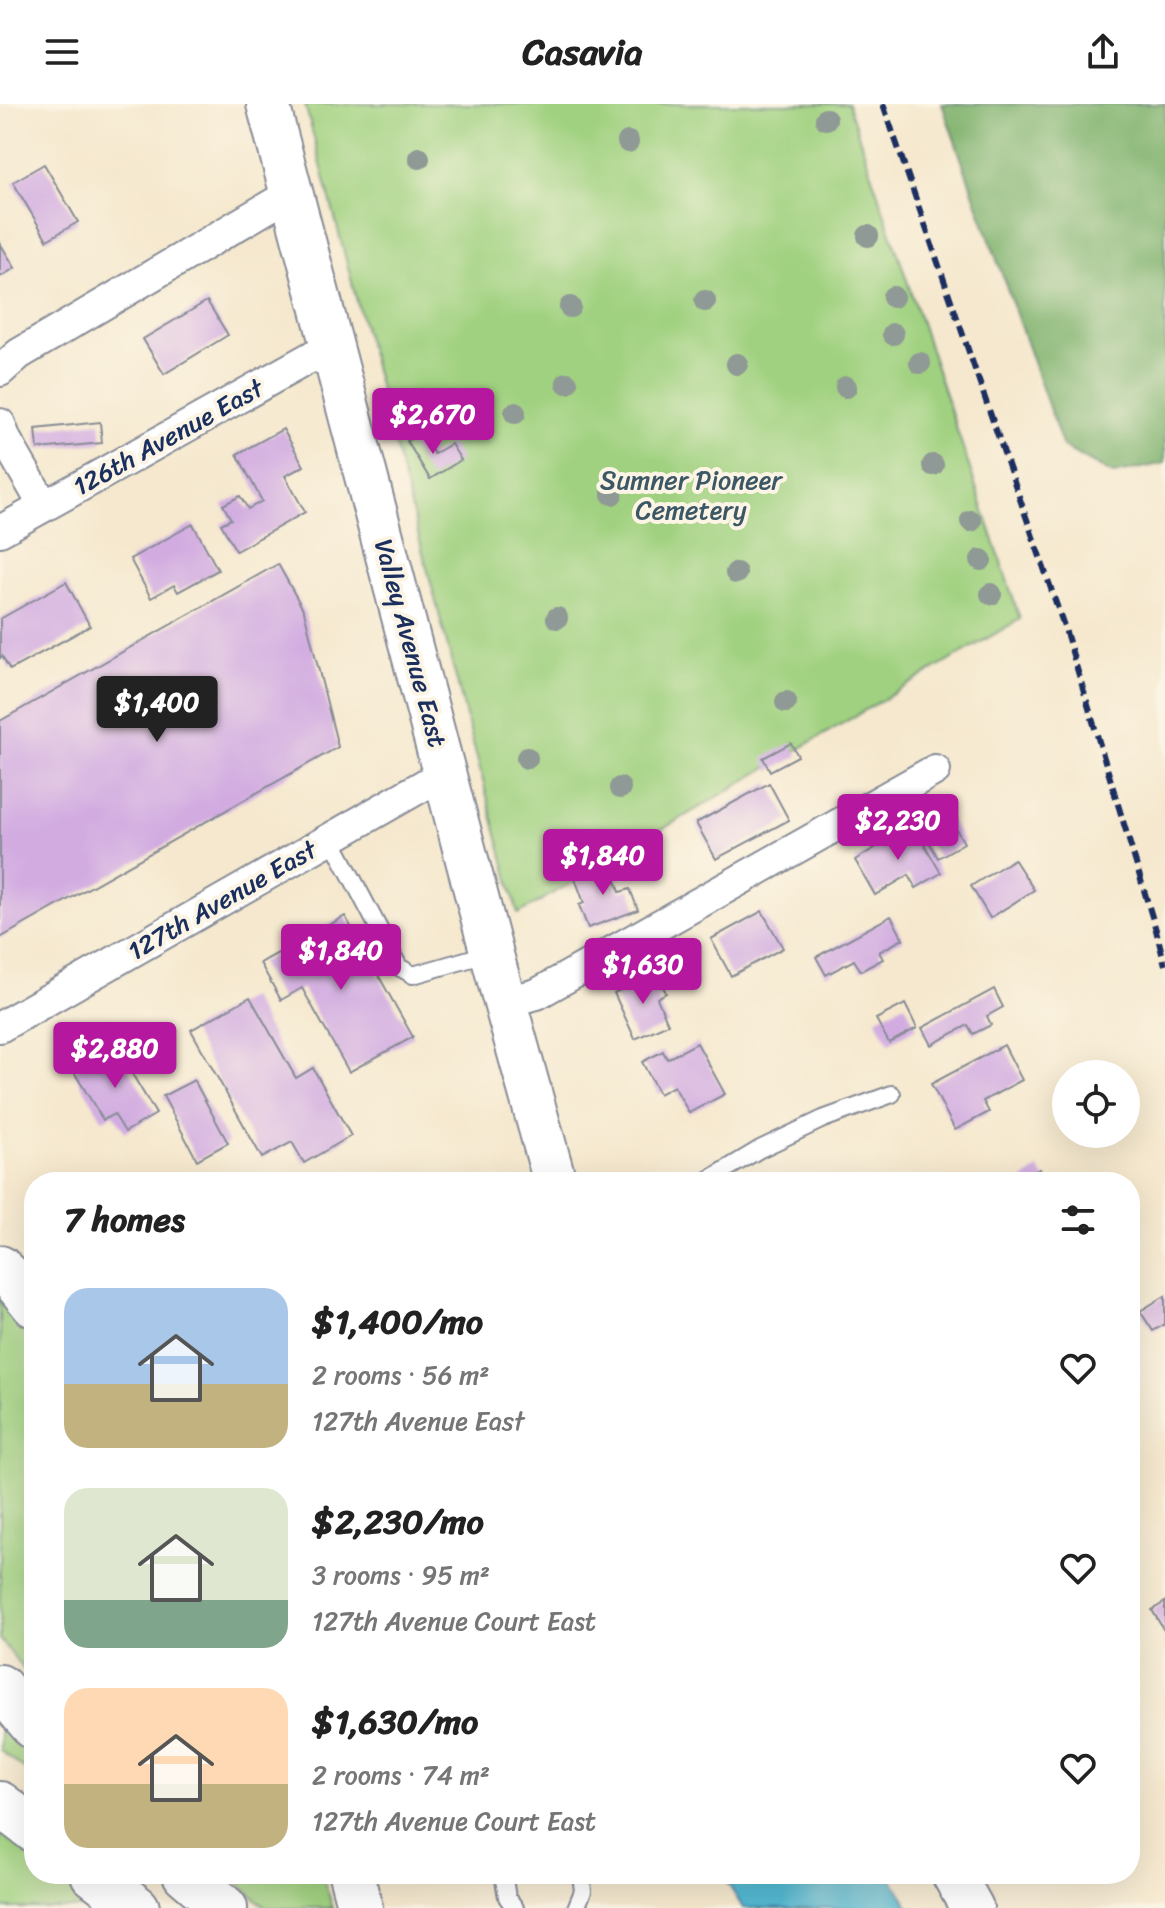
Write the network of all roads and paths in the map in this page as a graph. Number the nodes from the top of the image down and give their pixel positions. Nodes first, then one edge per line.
1 (268, 104) edge
2 (292, 193) junction
3 (338, 363) junction
4 (1, 370) edge
5 (0, 424) edge
6 (44, 506) junction
7 (0, 531) edge
8 (935, 770) dead end
9 (445, 773) junction
10 (331, 838) junction
11 (492, 953) junction
12 (505, 1002) junction
13 (0, 1027) edge
14 (892, 1094) dead end
15 (552, 1172) edge
16 (722, 1172) edge
17 (0, 1268) edge
18 (24, 1293) edge
19 (0, 1687) edge
20 (24, 1715) edge
21 (0, 1804) edge
22 (24, 1822) edge
23 (106, 1884) edge
24 (197, 1884) edge
25 (354, 1884) edge
26 (505, 1884) edge
27 (582, 1884) edge
28 (959, 1884) edge
29 (137, 1908) edge
30 (225, 1908) edge
31 (360, 1908) edge
32 (515, 1908) edge
33 (576, 1908) edge
34 (972, 1908) edge

1 - 2 main road, Valley Avenue East
2 - 3 main road, Valley Avenue East
2 - 4 street
3 - 6 street, 126th Avenue East
3 - 9 main road, Valley Avenue East
5 - 6 street
6 - 7 street, 126th Avenue East
8 - 12 street
9 - 10 street, 127th Avenue East
9 - 11 main road, Valley Avenue East
10 - 11 lane
10 - 13 street, 127th Avenue East
11 - 12 main road, Valley Avenue East
12 - 15 main road, Valley Avenue East
14 - 16 lane
17 - 18 highway
19 - 20 highway
21 - 22 highway
23 - 29 highway
24 - 30 highway
25 - 31 highway
26 - 32 lane
27 - 33 lane
28 - 34 main road

